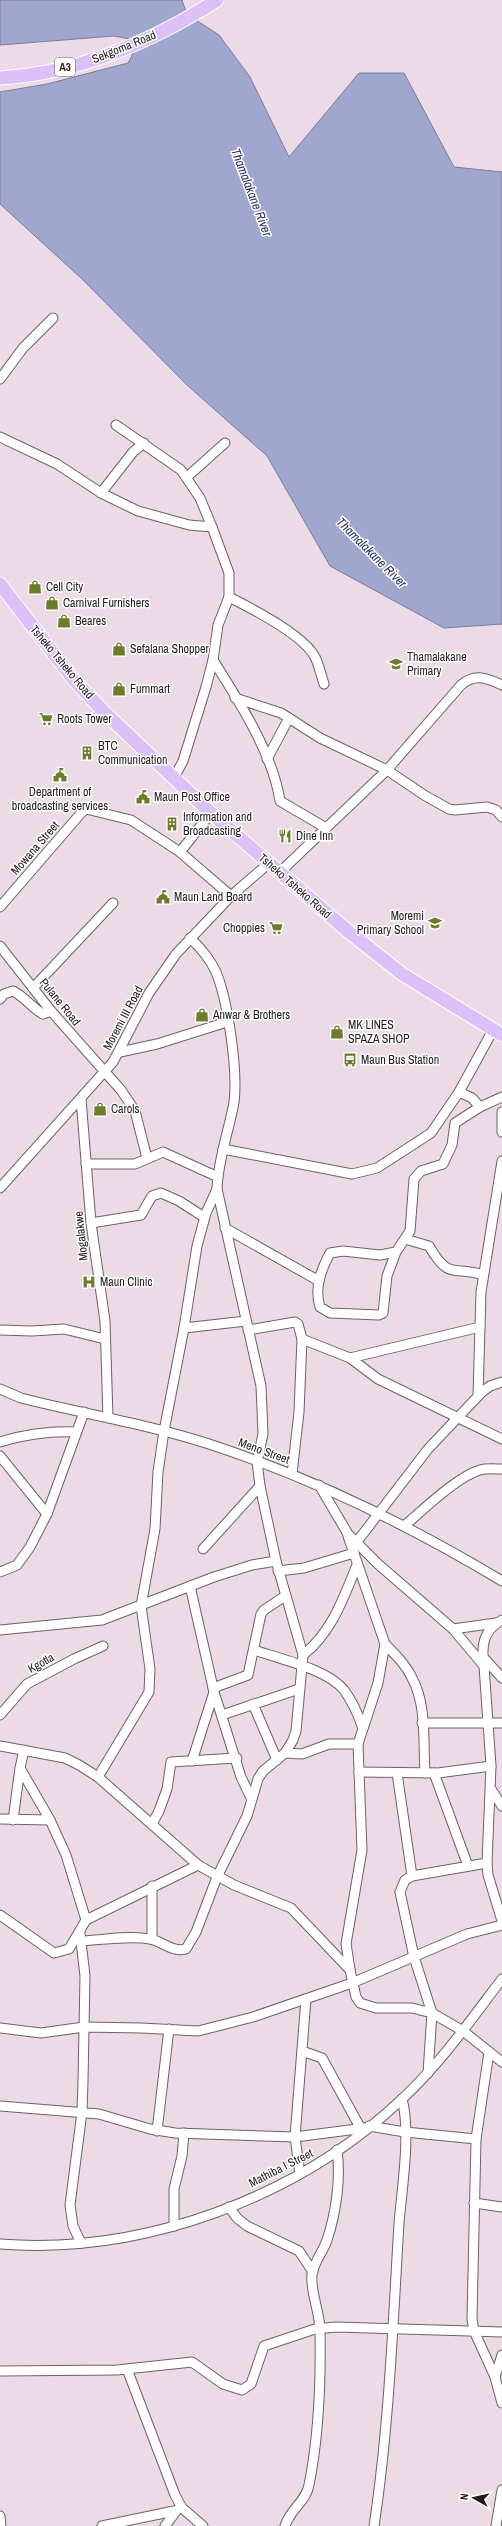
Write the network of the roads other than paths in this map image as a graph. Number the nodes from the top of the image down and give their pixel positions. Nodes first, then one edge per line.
1 (217, 0) edge
2 (0, 78) edge
3 (53, 318) dead end
4 (0, 378) edge
5 (116, 424) dead end
6 (0, 437) edge
7 (144, 443) junction
8 (225, 443) dead end
9 (187, 477) junction
10 (101, 493) junction
11 (212, 527) junction
12 (0, 584) edge
13 (229, 597) junction
14 (213, 660) junction
15 (324, 684) dead end
16 (502, 684) edge
17 (235, 698) junction
18 (289, 718) junction
19 (267, 759) junction
20 (386, 770) junction
21 (174, 778) junction
22 (211, 814) junction
23 (502, 817) edge
24 (326, 828) junction
25 (180, 852) junction
26 (269, 863) junction
27 (279, 874) junction
28 (232, 896) junction
29 (113, 903) dead end
30 (0, 907) edge
31 (190, 938) junction
32 (0, 946) edge
33 (33, 988) junction
34 (0, 999) edge
35 (51, 1011) junction
36 (227, 1022) junction
37 (498, 1033) edge
38 (120, 1052) junction
39 (104, 1071) junction
40 (459, 1092) junction
41 (502, 1097) edge
42 (81, 1099) junction
43 (480, 1107) junction
44 (502, 1112) edge
45 (502, 1132) edge
46 (222, 1149) junction
47 (147, 1158) junction
48 (502, 1161) edge
49 (86, 1164) junction
50 (218, 1177) junction
51 (0, 1188) edge
52 (218, 1189) junction
53 (204, 1217) junction
54 (91, 1223) junction
55 (225, 1228) junction
56 (405, 1239) junction
57 (396, 1252) junction
58 (483, 1275) junction
59 (319, 1281) junction
60 (247, 1326) junction
61 (480, 1327) junction
62 (184, 1328) junction
63 (0, 1330) edge
64 (105, 1339) junction
65 (302, 1339) junction
66 (350, 1358) junction
67 (502, 1382) edge
68 (0, 1389) edge
69 (478, 1396) junction
70 (84, 1412) junction
71 (108, 1418) junction
72 (457, 1418) junction
73 (164, 1431) junction
74 (76, 1432) junction
75 (502, 1439) edge
76 (0, 1442) edge
77 (0, 1456) edge
78 (257, 1462) junction
79 (502, 1467) edge
80 (292, 1474) junction
81 (502, 1479) edge
82 (319, 1485) junction
83 (260, 1486) junction
84 (381, 1513) junction
85 (47, 1514) junction
86 (405, 1526) junction
87 (348, 1534) junction
88 (356, 1543) junction
89 (203, 1549) dead end
90 (354, 1553) junction
91 (276, 1561) junction
92 (357, 1565) junction
93 (278, 1571) junction
94 (0, 1572) edge
95 (502, 1581) edge
96 (190, 1586) junction
97 (285, 1596) junction
98 (141, 1606) junction
99 (499, 1622) edge
100 (453, 1629) junction
101 (0, 1630) edge
102 (385, 1644) junction
103 (103, 1646) dead end
104 (254, 1650) junction
105 (303, 1655) junction
106 (482, 1656) junction
107 (302, 1665) junction
108 (484, 1666) junction
109 (502, 1678) edge
110 (299, 1689) junction
111 (214, 1690) junction
112 (253, 1704) junction
113 (0, 1715) edge
114 (222, 1715) junction
115 (422, 1723) junction
116 (488, 1723) junction
117 (502, 1723) edge
118 (362, 1726) junction
119 (358, 1744) junction
120 (0, 1746) edge
121 (24, 1750) junction
122 (285, 1753) junction
123 (237, 1758) junction
124 (277, 1760) junction
125 (192, 1761) junction
126 (491, 1766) junction
127 (20, 1768) junction
128 (360, 1772) junction
129 (397, 1773) junction
130 (429, 1773) junction
131 (98, 1777) junction
132 (491, 1789) junction
133 (251, 1798) junction
134 (502, 1806) edge
135 (0, 1819) edge
136 (13, 1820) junction
137 (50, 1820) junction
138 (152, 1824) junction
139 (487, 1863) junction
140 (198, 1865) junction
141 (468, 1866) junction
142 (412, 1876) junction
143 (217, 1877) junction
144 (152, 1886) junction
145 (0, 1915) edge
146 (86, 1920) junction
147 (502, 1921) edge
148 (502, 1925) edge
149 (81, 1937) junction
150 (152, 1939) junction
151 (414, 1957) junction
152 (350, 1970) junction
153 (502, 1979) edge
154 (352, 1984) junction
155 (306, 1999) junction
156 (432, 2013) junction
157 (84, 2027) junction
158 (0, 2028) edge
159 (169, 2029) junction
160 (463, 2031) junction
161 (302, 2051) junction
162 (489, 2052) junction
163 (502, 2062) edge
164 (428, 2073) junction
165 (402, 2099) junction
166 (0, 2106) edge
167 (82, 2112) junction
168 (366, 2128) junction
169 (157, 2131) junction
170 (405, 2132) junction
171 (184, 2133) junction
172 (296, 2137) junction
173 (476, 2139) junction
174 (337, 2150) junction
175 (300, 2174) junction
176 (474, 2203) junction
177 (229, 2207) junction
178 (502, 2207) edge
179 (174, 2226) junction
180 (81, 2243) junction
181 (0, 2244) edge
182 (313, 2272) junction
183 (320, 2328) junction
184 (392, 2329) junction
185 (474, 2331) junction
186 (502, 2332) edge
187 (502, 2355) edge
188 (127, 2369) junction
189 (0, 2371) edge
190 (495, 2377) junction
191 (502, 2403) edge
192 (502, 2490) edge
193 (178, 2509) junction
194 (0, 2516) edge
195 (1, 2526) edge
196 (102, 2526) edge
197 (165, 2526) edge
198 (202, 2526) edge
199 (285, 2526) edge
200 (374, 2526) edge
201 (496, 2526) edge

1 - 2 highway, Sekgoma Road / A3
3 - 4 street
5 - 7 street
6 - 10 street
7 - 9 street
7 - 10 street
8 - 9 street
9 - 11 street
10 - 11 street
11 - 13 street
12 - 21 highway, Tsheko Tsheko Road
13 - 14 street
13 - 15 street
14 - 17 street
14 - 21 street
16 - 20 street
17 - 18 street
17 - 19 street
18 - 19 street
18 - 20 street
19 - 24 street
20 - 23 street
20 - 24 street
21 - 22 highway, Tsheko Tsheko Road
22 - 25 street
22 - 26 highway, Tsheko Tsheko Road
24 - 27 street
25 - 28 street, Mowana Street
25 - 30 street, Mowana Street
26 - 27 highway, Tsheko Tsheko Road
26 - 28 street, Moremi III Road
27 - 37 highway, Tsheko Tsheko Road
28 - 31 street, Moremi III Road
29 - 33 street
31 - 36 street
31 - 38 street, Moremi III Road
32 - 33 street, Pulane Road
33 - 35 street, Pulane Road
34 - 35 street
35 - 39 street, Pulane Road
36 - 38 street
36 - 46 street
37 - 40 street
38 - 39 street, Moremi III Road
39 - 42 street, Moremi III Road
39 - 47 street, Pulane Road
40 - 43 street
40 - 46 street
41 - 43 street
42 - 49 street, Mogalakwe
42 - 51 street, Moremi III Road
43 - 56 street
44 - 45 street
46 - 50 street
47 - 49 street
47 - 50 street
48 - 58 street
49 - 54 street, Mogalakwe
50 - 52 street
52 - 53 street
52 - 55 street
53 - 54 street
53 - 62 street
54 - 64 street, Mogalakwe
55 - 59 street
55 - 60 street
56 - 57 street
56 - 58 street
57 - 59 street
57 - 59 street
58 - 61 street
60 - 62 street
60 - 65 street
60 - 78 street
61 - 66 street
61 - 69 street
62 - 73 street
63 - 64 street
64 - 71 street, Mogalakwe
65 - 66 street
65 - 80 street
66 - 72 street
67 - 69 street
68 - 70 street, Meno Street
69 - 72 street
70 - 71 street, Meno Street
70 - 74 street
71 - 73 street, Meno Street
72 - 75 street
72 - 84 street
73 - 78 street, Meno Street
73 - 98 street
74 - 76 street
74 - 85 street
77 - 85 street
78 - 80 street, Meno Street
78 - 83 street
79 - 81 street
79 - 86 street
80 - 82 street, Meno Street
82 - 84 street, Meno Street
82 - 87 street
83 - 89 street
83 - 91 street
84 - 86 street, Meno Street
84 - 88 street
85 - 94 street
86 - 95 street, Meno Street
87 - 88 street
87 - 90 street
88 - 100 street
90 - 92 street
90 - 93 street
91 - 93 street
91 - 96 street
92 - 102 street
92 - 105 street
93 - 97 street
96 - 98 street
96 - 111 street
97 - 104 street
97 - 105 street
98 - 101 street
98 - 131 street
99 - 100 street
99 - 106 street
100 - 108 street
102 - 115 street
102 - 118 street
103 - 113 street, Kgotla
104 - 107 street
104 - 111 street
105 - 107 street
106 - 108 street
106 - 109 street
107 - 110 street
107 - 118 street
108 - 116 street
110 - 112 street
110 - 122 street
111 - 114 street
111 - 125 street
112 - 114 street
112 - 124 street
114 - 123 street
115 - 116 street
115 - 130 street
116 - 117 street
116 - 126 street
118 - 119 street
119 - 122 street
119 - 128 street
120 - 121 street
121 - 127 street
121 - 131 street
122 - 124 street
123 - 125 street
123 - 133 street
124 - 133 street
125 - 138 street
126 - 130 street
126 - 132 street
127 - 136 street
127 - 137 street
128 - 129 street
128 - 152 street
129 - 130 street
129 - 142 street
130 - 141 street
131 - 138 street
132 - 134 street
132 - 139 street
133 - 143 street
135 - 136 street
136 - 137 street
137 - 146 street
138 - 140 street
139 - 141 street
139 - 147 street
140 - 143 street
140 - 144 street
141 - 142 street
142 - 151 street
143 - 150 street
143 - 152 street
144 - 146 street
144 - 150 street
145 - 149 street
146 - 149 street
148 - 151 street
149 - 150 street
149 - 157 street
151 - 154 street
151 - 156 street
152 - 154 street
153 - 160 street, Mathiba I Street
154 - 155 street
154 - 156 street
155 - 159 street
155 - 161 street
156 - 160 street
156 - 164 street
157 - 158 street
157 - 159 street
157 - 167 street
159 - 169 street
160 - 162 street
160 - 164 street, Mathiba I Street
161 - 168 street
161 - 172 street
162 - 163 street
162 - 173 street
164 - 165 street, Mathiba I Street
165 - 168 street, Mathiba I Street
165 - 170 street
166 - 167 street
167 - 169 street
167 - 180 street
168 - 170 street
168 - 172 street
168 - 174 street, Mathiba I Street
169 - 171 street
170 - 173 street
170 - 184 street
171 - 172 street
171 - 179 street
172 - 175 street
173 - 176 street
174 - 175 street, Mathiba I Street
174 - 182 street
175 - 177 street, Mathiba I Street
176 - 178 street
176 - 185 street
177 - 179 street, Mathiba I Street
177 - 182 street
179 - 180 street, Mathiba I Street
180 - 181 street, Mathiba I Street
182 - 183 street
183 - 184 street
183 - 188 street
183 - 199 street
184 - 185 street
184 - 200 street
185 - 186 street
185 - 190 street
187 - 190 street
188 - 189 street
188 - 193 street
190 - 191 street
192 - 201 street
193 - 196 street
193 - 197 street
193 - 198 street
194 - 195 street

